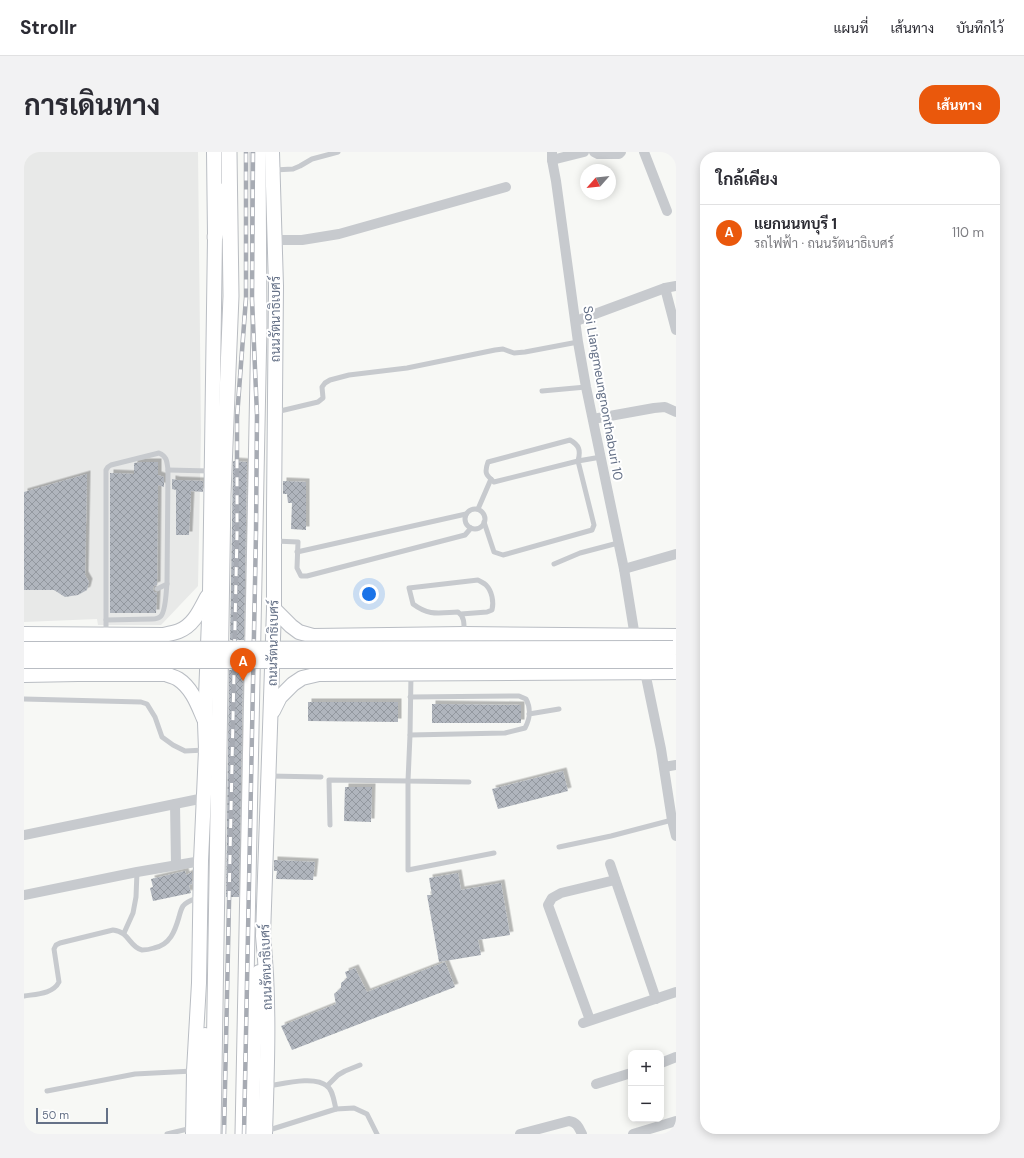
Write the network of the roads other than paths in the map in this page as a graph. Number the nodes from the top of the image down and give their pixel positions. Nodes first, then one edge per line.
1 (214, 152) edge
2 (258, 152) edge
3 (272, 152) edge
4 (338, 152) edge
5 (584, 152) edge
6 (594, 152) edge
7 (621, 152) edge
8 (644, 152) edge
9 (229, 156) edge
10 (552, 156) edge
11 (273, 170) junction
12 (506, 187) dead end
13 (667, 211) dead end
14 (215, 237) junction
15 (275, 240) junction
16 (676, 286) edge
17 (665, 288) junction
18 (576, 321) junction
19 (676, 330) edge
20 (578, 342) junction
21 (586, 387) junction
22 (542, 391) dead end
23 (275, 412) junction
24 (676, 412) edge
25 (593, 419) junction
26 (601, 457) junction
27 (578, 461) junction
28 (168, 470) junction
29 (211, 471) junction
30 (491, 479) junction
31 (478, 509) junction
32 (466, 514) junction
33 (484, 522) junction
34 (471, 528) junction
35 (274, 541) junction
36 (618, 542) junction
37 (297, 552) junction
38 (676, 554) edge
39 (554, 564) dead end
40 (624, 569) junction
41 (167, 584) junction
42 (157, 589) dead end
43 (210, 593) junction
44 (274, 609) junction
45 (461, 614) junction
46 (106, 620) junction
47 (24, 634) edge
48 (464, 634) junction
49 (106, 635) junction
50 (163, 635) junction
51 (313, 636) junction
52 (635, 637) junction
53 (24, 649) edge
54 (675, 654) edge
55 (24, 661) edge
56 (645, 672) junction
57 (411, 673) junction
58 (166, 674) junction
59 (319, 674) junction
60 (24, 675) edge
61 (410, 697) junction
62 (24, 699) edge
63 (559, 708) dead end
64 (529, 714) junction
65 (271, 715) junction
66 (206, 723) junction
67 (410, 735) junction
68 (206, 750) junction
69 (676, 765) edge
70 (664, 767) junction
71 (268, 776) junction
72 (321, 777) dead end
73 (408, 781) junction
74 (469, 782) dead end
75 (204, 798) junction
76 (175, 804) junction
77 (673, 805) edge
78 (672, 820) junction
79 (330, 825) dead end
80 (24, 835) edge
81 (676, 836) edge
82 (559, 847) dead end
83 (494, 853) dead end
84 (201, 861) junction
85 (176, 864) junction
86 (610, 864) dead end
87 (137, 872) junction
88 (614, 880) junction
89 (24, 895) edge
90 (201, 897) junction
91 (124, 933) junction
92 (263, 936) junction
93 (200, 983) junction
94 (676, 992) edge
95 (24, 996) edge
96 (656, 999) junction
97 (215, 1033) junction
98 (205, 1057) junction
99 (676, 1058) edge
100 (664, 1061) edge
101 (360, 1065) dead end
102 (194, 1071) junction
103 (628, 1074) edge
104 (596, 1084) dead end
105 (327, 1086) junction
106 (266, 1087) junction
107 (47, 1091) dead end
108 (336, 1109) junction
109 (676, 1120) edge
110 (196, 1132) edge
111 (261, 1133) edge
112 (167, 1134) edge
113 (213, 1134) edge
114 (244, 1134) edge
115 (377, 1134) edge
116 (520, 1134) edge
117 (582, 1134) edge
118 (633, 1134) edge

1 - 14 main road
2 - 114 main road, ถนนรัตนาธิเบศร์
3 - 11 main road, ถนนรัตนาธิเบศร์
4 - 11 lane
5 - 10 street
6 - 7 street
8 - 13 street
9 - 14 main road
9 - 97 main road
10 - 18 street, Soi Liangmeungnonthaburi 10
11 - 15 main road, ถนนรัตนาธิเบศร์
12 - 15 street
14 - 29 main road
15 - 23 main road, ถนนรัตนาธิเบศร์
16 - 17 street
17 - 18 street
17 - 19 street
18 - 20 street, Soi Liangmeungnonthaburi 10
20 - 21 street, Soi Liangmeungnonthaburi 10
20 - 23 lane
21 - 22 lane
21 - 25 street, Soi Liangmeungnonthaburi 10
23 - 35 main road, ถนนรัตนาธิเบศร์
24 - 25 street
25 - 26 street, Soi Liangmeungnonthaburi 10
26 - 27 lane
26 - 36 street, Soi Liangmeungnonthaburi 10
27 - 30 lane
27 - 30 lane
27 - 33 lane
28 - 29 lane
28 - 41 lane
28 - 46 lane
29 - 43 main road
30 - 31 lane
31 - 32 lane
31 - 33 lane
32 - 34 lane
32 - 37 lane
33 - 34 lane
34 - 37 lane
35 - 37 lane
35 - 44 main road, ถนนรัตนาธิเบศร์
36 - 39 lane
36 - 40 street, Soi Liangmeungnonthaburi 10
38 - 40 street
40 - 52 street, Soi Liangmeungnonthaburi 10
41 - 42 lane
41 - 46 lane
43 - 50 main road
43 - 66 main road
44 - 51 main road
44 - 65 main road, ถนนรัตนาธิเบศร์
45 - 45 lane
45 - 48 lane
46 - 49 lane
47 - 49 main road
48 - 51 main road
48 - 52 main road
49 - 50 main road
50 - 58 main road
51 - 59 main road
52 - 54 main road
53 - 54 main road, bridge
54 - 55 main road, bridge
54 - 56 main road
56 - 57 main road
56 - 70 street
57 - 59 main road
57 - 61 lane
58 - 60 main road
58 - 66 main road
59 - 65 main road
61 - 64 lane
61 - 67 lane
62 - 68 lane
63 - 64 lane
64 - 67 lane
65 - 71 main road, ถนนรัตนาธิเบศร์
66 - 68 main road
67 - 73 lane
68 - 75 main road
69 - 70 street
70 - 77 street
71 - 72 lane
71 - 92 main road, ถนนรัตนาธิเบศร์
73 - 74 lane
73 - 79 lane
73 - 83 lane
75 - 76 street
75 - 84 main road
76 - 80 street
76 - 85 street
77 - 78 street
78 - 81 street
78 - 82 lane
84 - 85 street
84 - 90 main road
85 - 87 street
86 - 88 street
87 - 89 street
87 - 91 lane
88 - 96 street
88 - 96 street
90 - 91 lane
90 - 93 main road
91 - 95 lane
92 - 106 main road, ถนนรัตนาธิเบศร์
92 - 111 main road
93 - 98 main road
93 - 102 main road
94 - 96 street
97 - 98 main road
97 - 113 main road
98 - 110 main road
99 - 100 street
101 - 105 lane
102 - 107 lane
102 - 110 main road
103 - 104 street
105 - 106 lane
105 - 108 lane
106 - 111 main road, ถนนรัตนาธิเบศร์
108 - 111 lane
108 - 115 lane
109 - 118 street
110 - 112 lane
116 - 117 street

